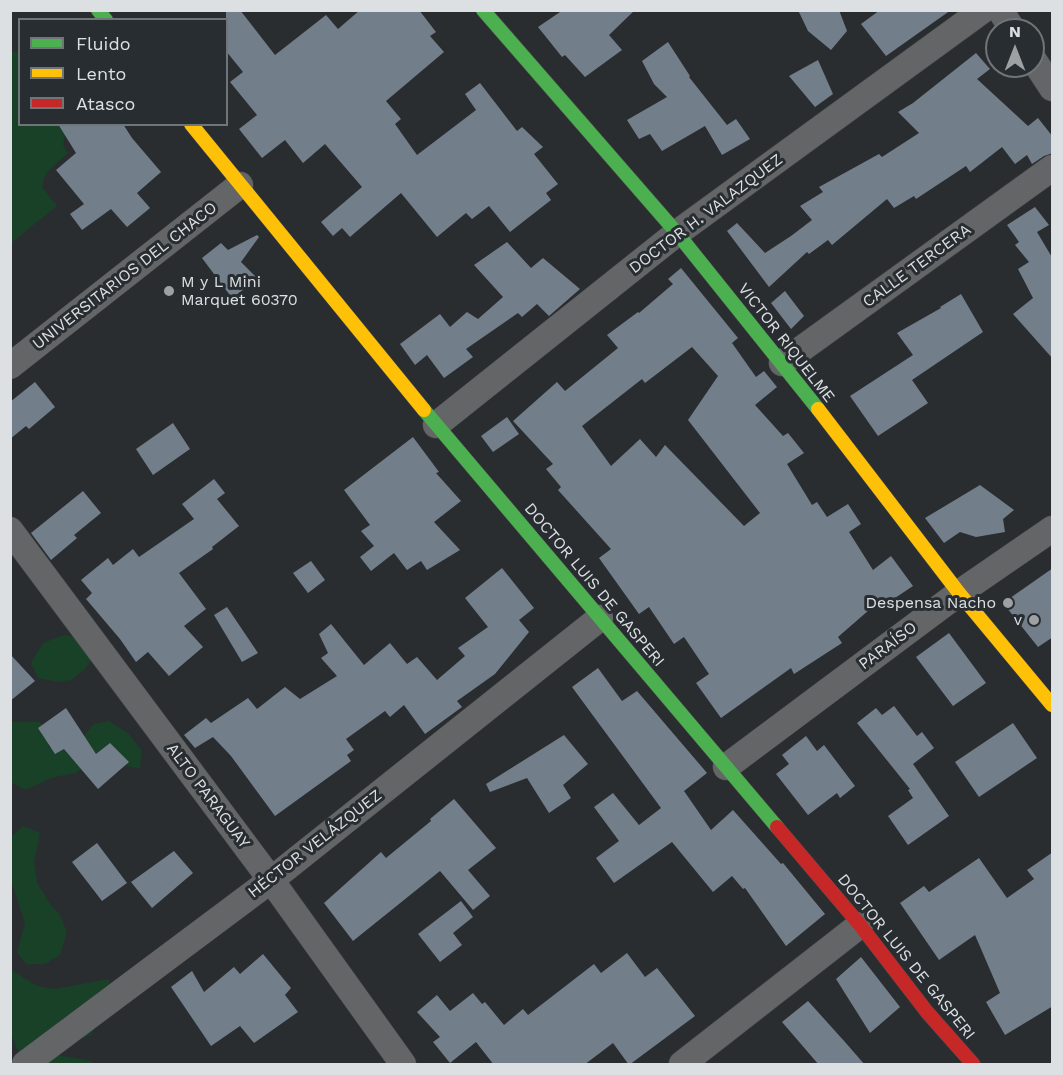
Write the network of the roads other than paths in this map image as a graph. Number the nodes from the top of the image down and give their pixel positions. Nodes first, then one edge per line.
1 (483, 10) edge
2 (983, 10) edge
3 (193, 126) edge
4 (1053, 168) edge
5 (240, 185) junction
6 (677, 234) junction
7 (782, 363) junction
8 (10, 366) edge
9 (436, 425) junction
10 (1053, 529) edge
11 (10, 530) edge
12 (959, 593) junction
13 (600, 618) junction
14 (1053, 705) edge
15 (726, 766) junction
16 (271, 880) junction
17 (860, 926) junction
18 (25, 1065) edge
19 (403, 1065) edge
20 (682, 1065) edge
21 (973, 1065) edge

1 - 6 street, VICTOR RIQUELME
2 - 6 street, DOCTOR H. VALAZQUEZ
3 - 5 street, DOCTOR LUIS DE GASPERI
4 - 7 street, CALLE TERCERA
5 - 8 street, UNIVERSITARIOS DEL CHACO
5 - 9 street, DOCTOR LUIS DE GASPERI
6 - 7 street, VICTOR RIQUELME
6 - 9 street, DOCTOR H. VALAZQUEZ
7 - 12 street, VICTOR RIQUELME
9 - 13 street, DOCTOR LUIS DE GASPERI
10 - 12 street, PARAÍSO
11 - 16 street, ALTO PARAGUAY
12 - 14 street, VICTOR RIQUELME
12 - 15 street, PARAÍSO
13 - 15 street, DOCTOR LUIS DE GASPERI
13 - 16 street, HÉCTOR VELÁZQUEZ
15 - 17 street, DOCTOR LUIS DE GASPERI
16 - 18 street, HÉCTOR VELÁZQUEZ
16 - 19 street, ALTO PARAGUAY
17 - 20 street
17 - 21 street, DOCTOR LUIS DE GASPERI

